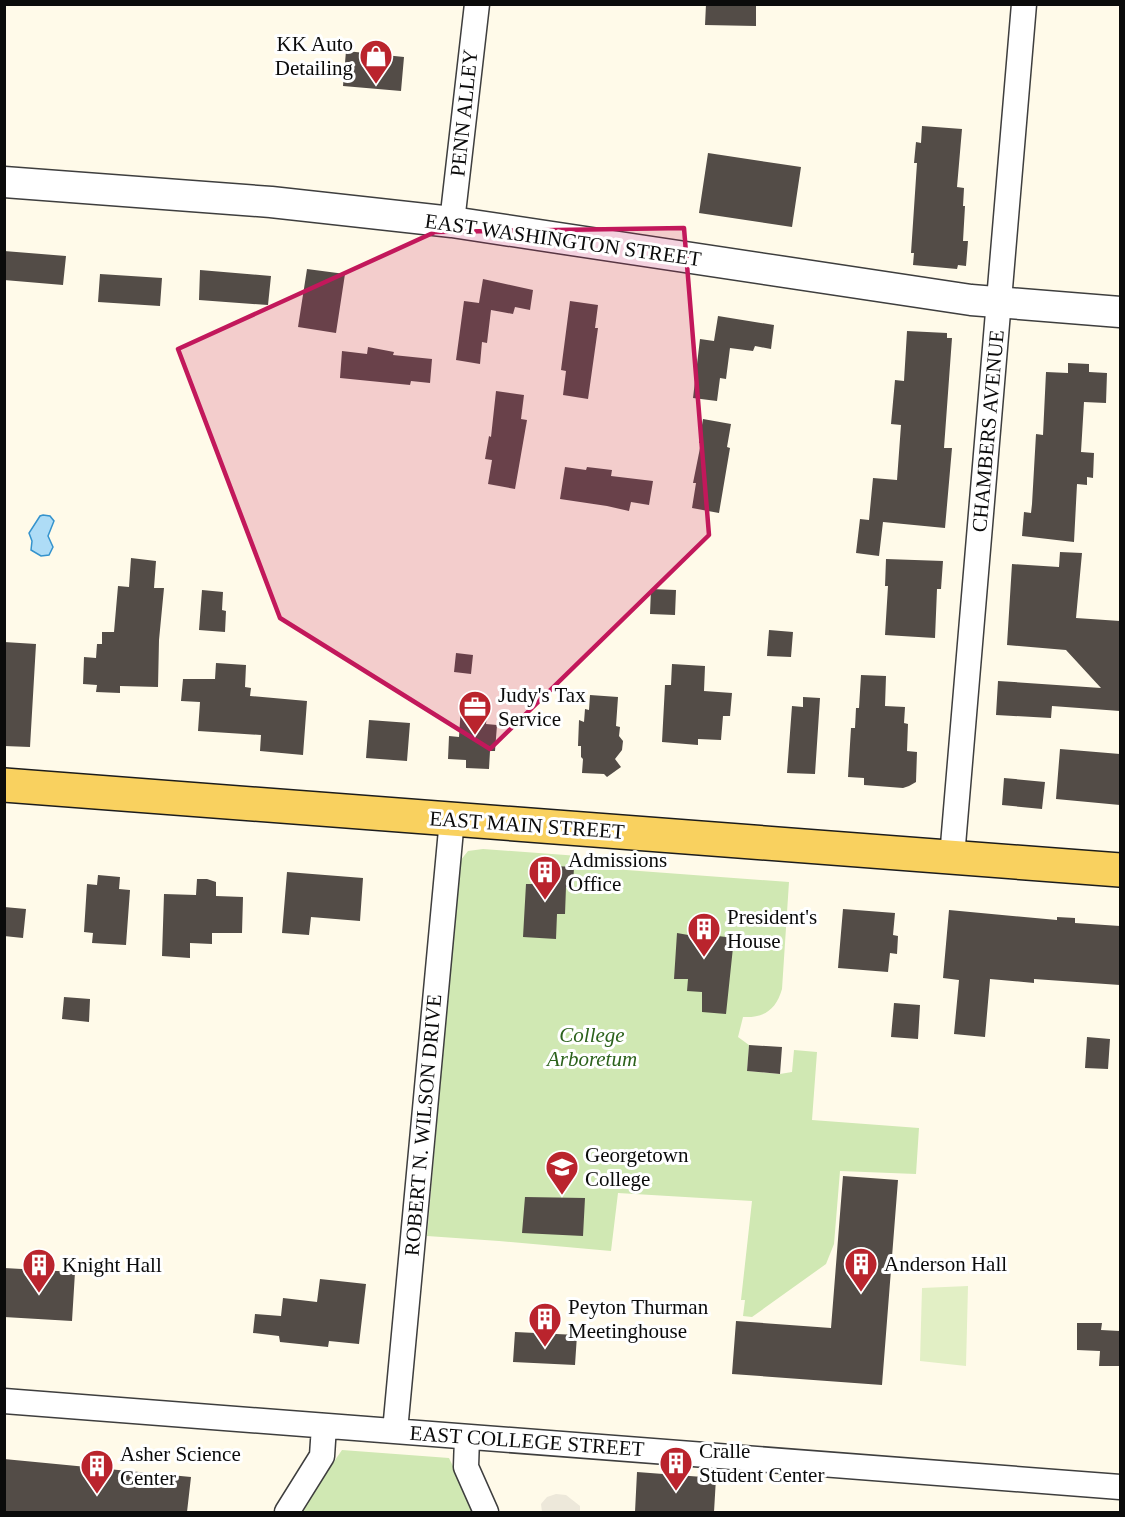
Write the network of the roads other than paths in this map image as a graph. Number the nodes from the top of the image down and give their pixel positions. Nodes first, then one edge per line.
1 (477, 4) edge
2 (1024, 4) edge
3 (4, 182) edge
4 (452, 222) junction
5 (999, 302) junction
6 (1120, 312) edge
7 (4, 785) edge
8 (452, 819) junction
9 (952, 857) junction
10 (1120, 870) edge
11 (4, 1401) edge
12 (324, 1426) junction
13 (395, 1431) junction
14 (467, 1437) junction
15 (1120, 1486) edge
16 (286, 1512) edge
17 (486, 1512) edge

1 - 4 street, PENN ALLEY
2 - 5 street, CHAMBERS AVENUE
3 - 4 street, EAST WASHINGTON STREET
4 - 5 street, EAST WASHINGTON STREET
5 - 6 street, EAST WASHINGTON STREET
5 - 9 street, CHAMBERS AVENUE
7 - 8 main road, EAST MAIN STREET
8 - 9 main road, EAST MAIN STREET
8 - 13 street, ROBERT N. WILSON DRIVE
9 - 10 main road, EAST MAIN STREET
11 - 12 street, EAST COLLEGE STREET
12 - 13 street, EAST COLLEGE STREET
12 - 16 street
13 - 14 street, EAST COLLEGE STREET
14 - 15 street, EAST COLLEGE STREET
14 - 17 street

